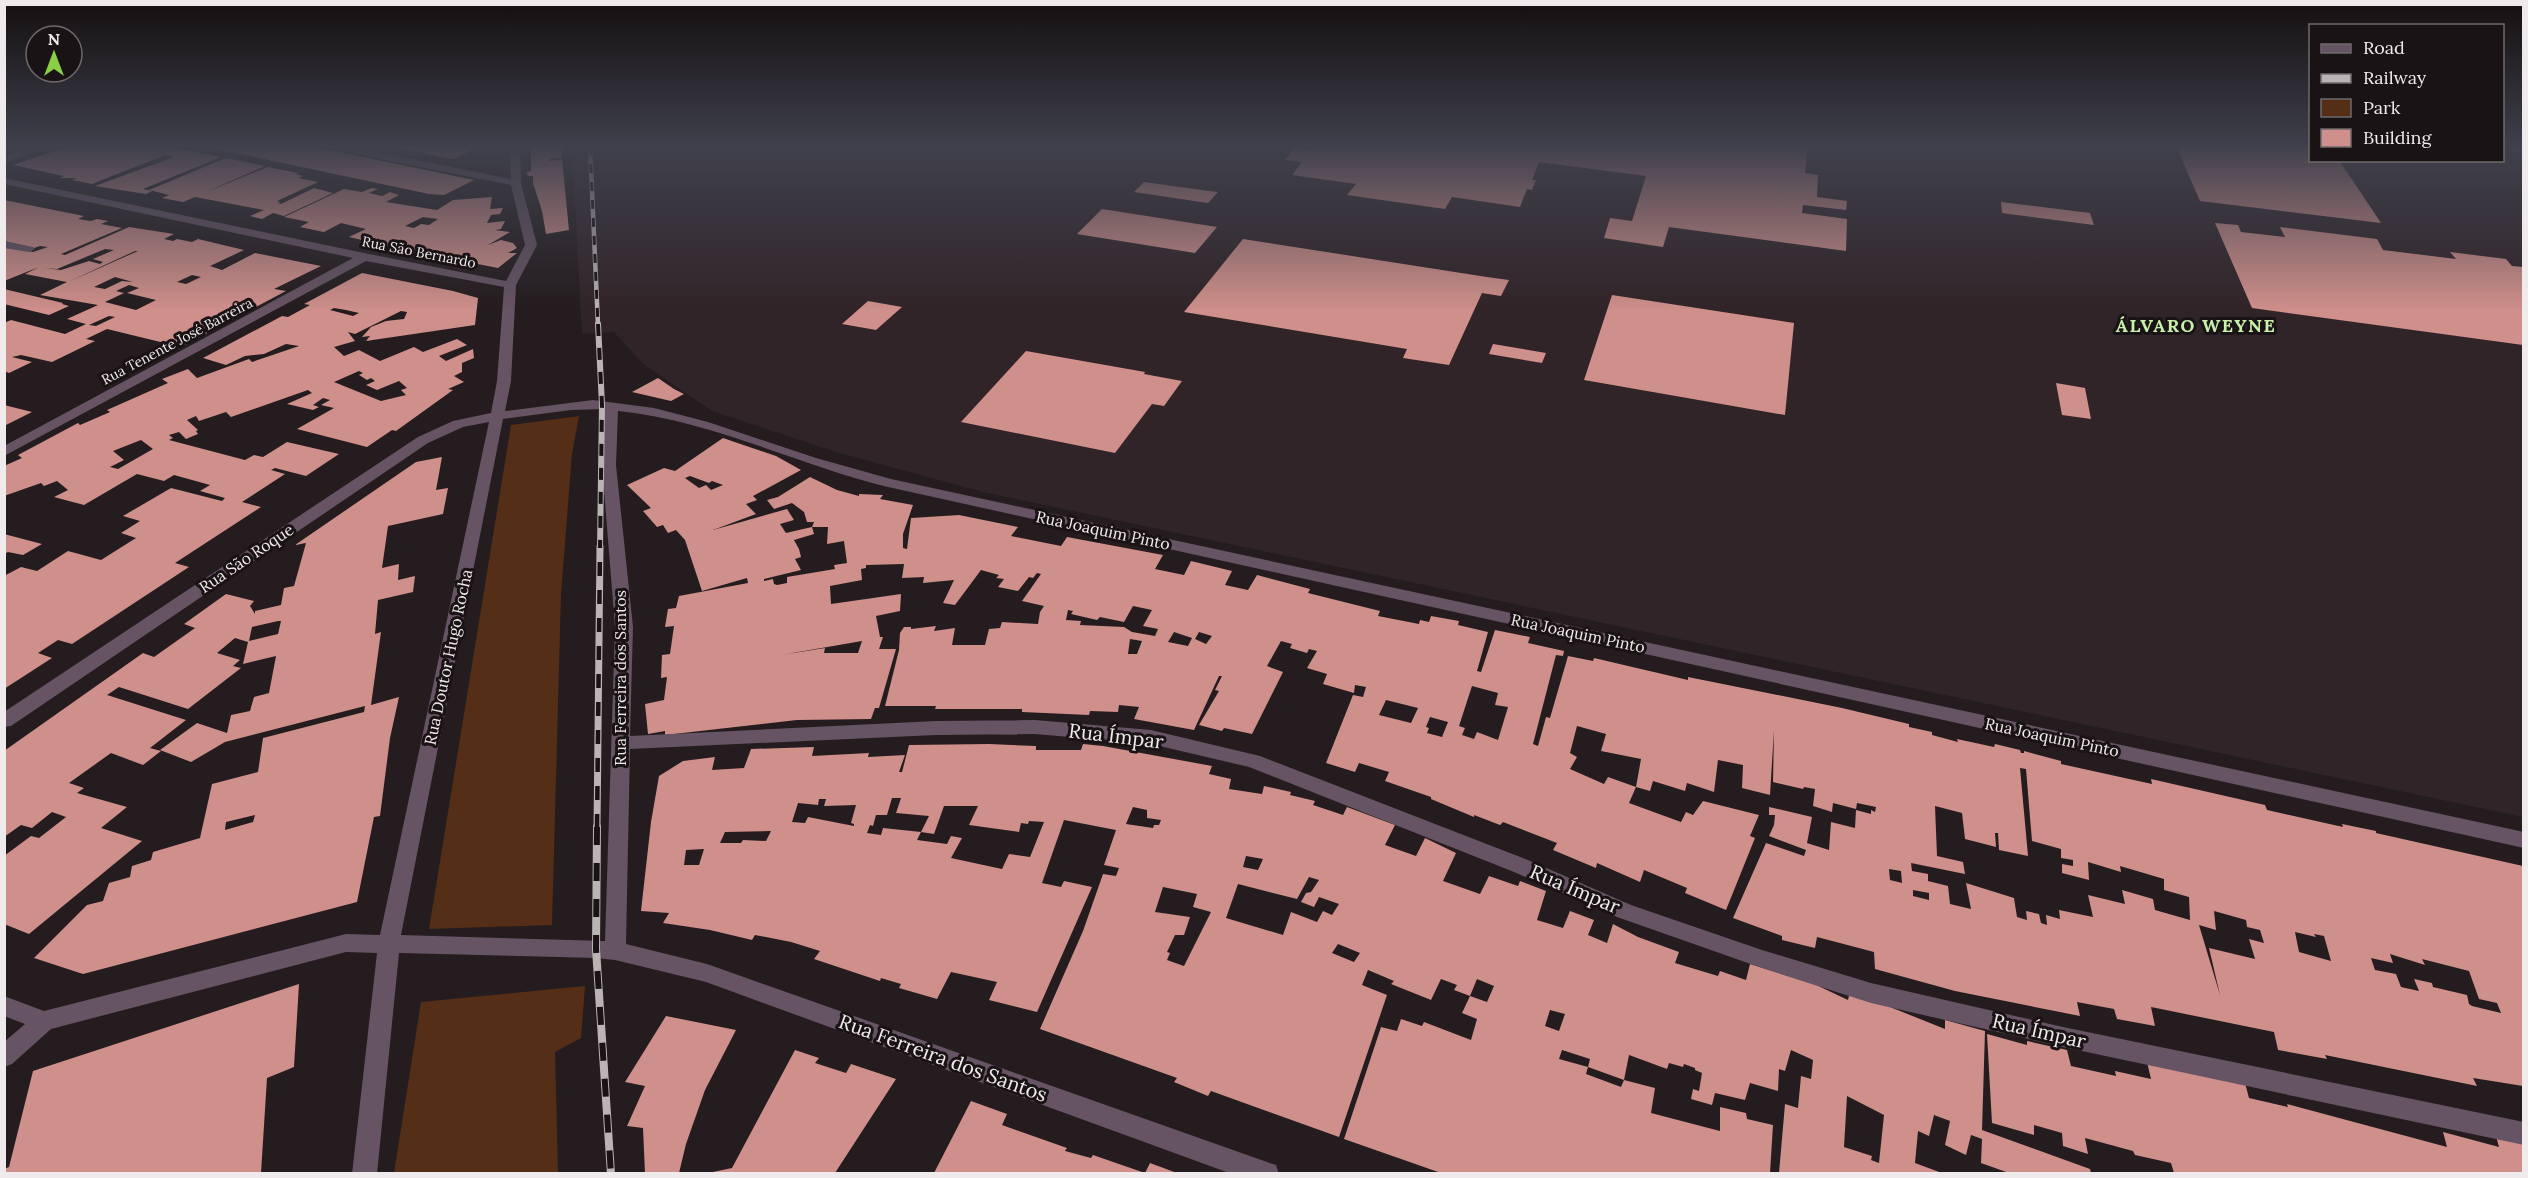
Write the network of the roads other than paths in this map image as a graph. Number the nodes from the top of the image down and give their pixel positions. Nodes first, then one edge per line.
1 (99, 201) edge
2 (520, 201) edge
3 (4, 244) edge
4 (29, 249) dead end
5 (364, 257) junction
6 (510, 285) junction
7 (611, 406) junction
8 (497, 416) junction
9 (4, 452) edge
10 (4, 720) edge
11 (622, 743) junction
12 (2523, 840) edge
13 (389, 943) junction
14 (615, 951) junction
15 (4, 1006) edge
16 (44, 1021) junction
17 (4, 1057) edge
18 (2523, 1134) edge
19 (364, 1173) edge
20 (1267, 1173) edge

1 - 5 street, Rua São Bernardo
2 - 6 street, Rua Doutor Hugo Rocha
3 - 4 street
5 - 6 street, Rua São Bernardo
5 - 9 street, Rua Tenente José Barreira
6 - 8 street, Rua Doutor Hugo Rocha
7 - 8 street
7 - 11 street, Rua Ferreira dos Santos
7 - 12 street, Rua Joaquim Pinto
8 - 10 street, Rua São Roque
8 - 13 street, Rua Doutor Hugo Rocha
11 - 14 street, Rua Ferreira dos Santos
11 - 18 street, Rua Ímpar
13 - 14 street, Rua Ferreira dos Santos
13 - 16 street, Rua Ferreira dos Santos
13 - 19 street, Rua Doutor Hugo Rocha
14 - 20 street, Rua Ferreira dos Santos
15 - 16 street
16 - 17 street

